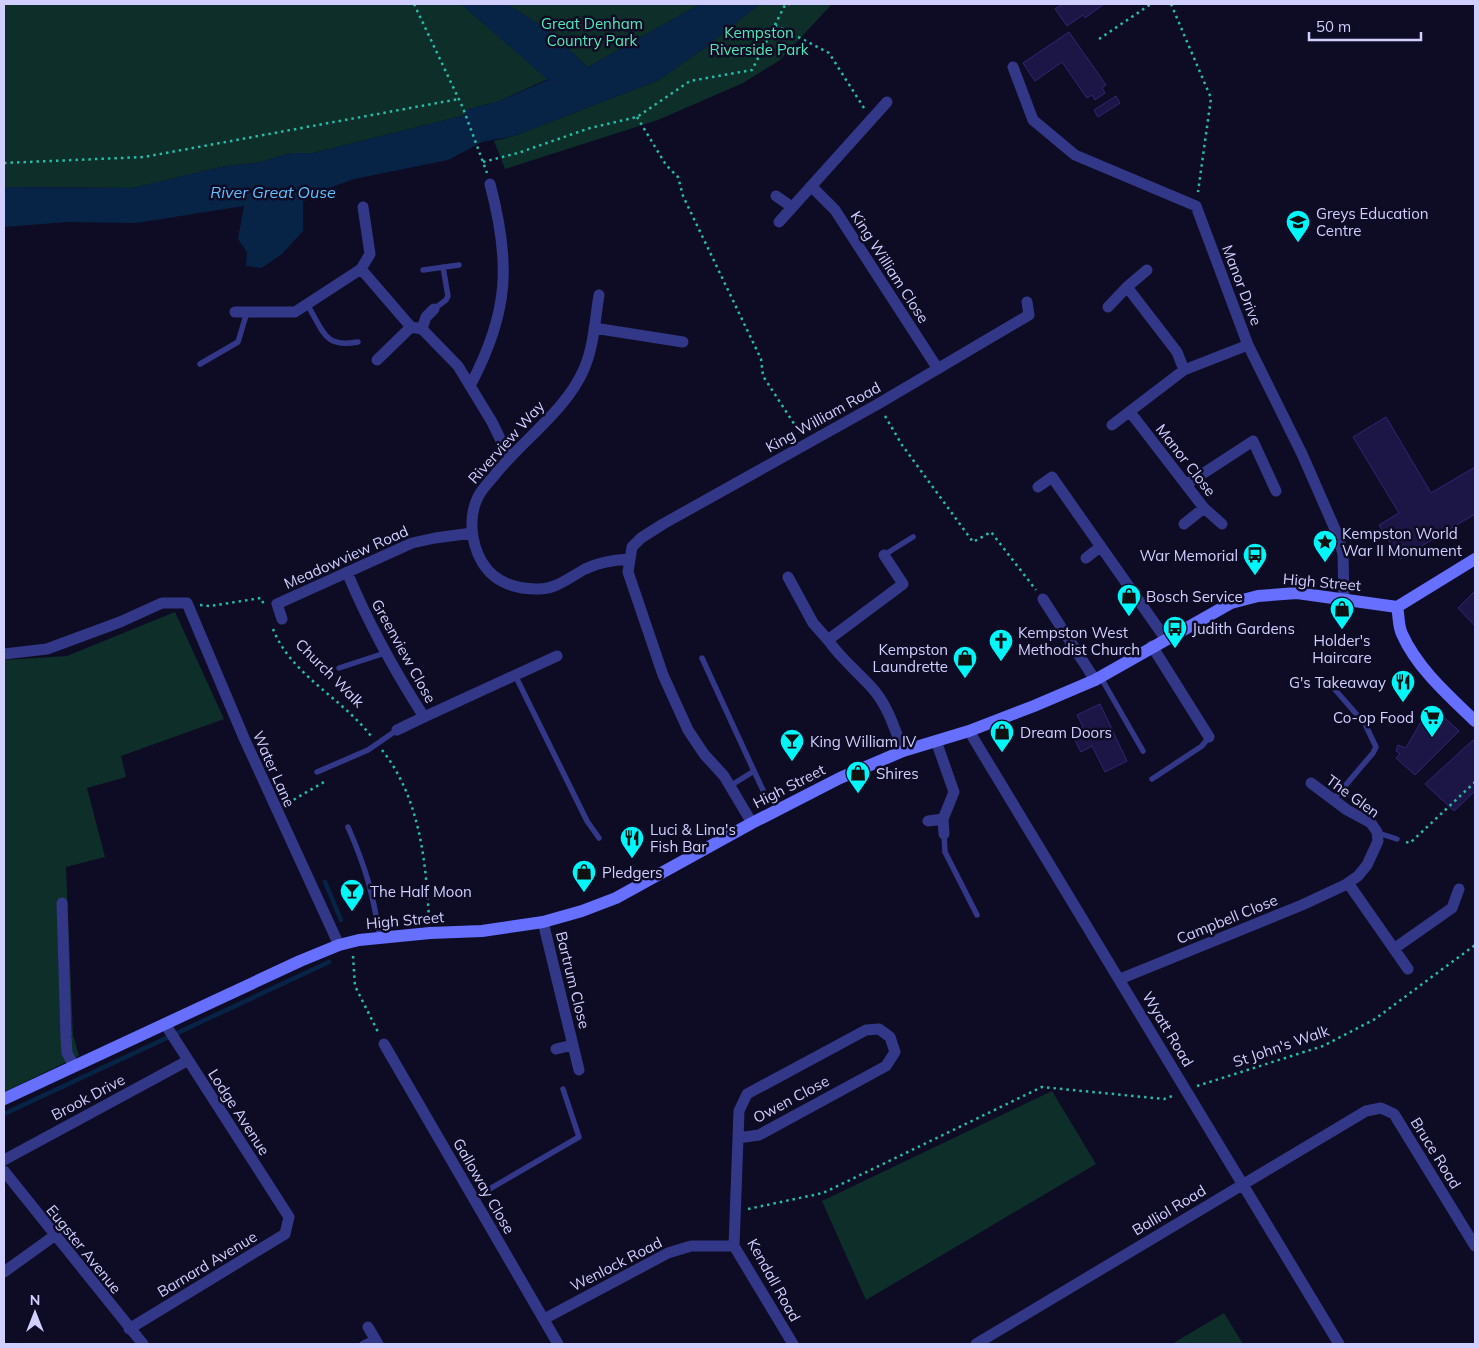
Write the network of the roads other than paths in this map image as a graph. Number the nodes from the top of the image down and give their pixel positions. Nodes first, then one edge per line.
1 (1012, 67) dead end
2 (886, 102) dead end
3 (871, 119) junction
4 (881, 126) dead end
5 (490, 184) dead end
6 (811, 186) junction
7 (776, 196) dead end
8 (363, 207) dead end
9 (792, 207) junction
10 (779, 222) dead end
11 (459, 264) dead end
12 (443, 267) junction
13 (361, 269) junction
14 (423, 270) dead end
15 (1147, 270) dead end
16 (1127, 287) junction
17 (600, 295) dead end
18 (1027, 302) dead end
19 (308, 306) junction
20 (1108, 307) dead end
21 (434, 309) joint
22 (234, 312) dead end
23 (247, 312) junction
24 (416, 328) junction
25 (594, 328) junction
26 (358, 342) dead end
27 (684, 342) dead end
28 (1248, 344) junction
29 (376, 360) dead end
30 (200, 364) dead end
31 (938, 368) junction
32 (1184, 370) junction
33 (470, 384) junction
34 (1130, 412) junction
35 (1112, 425) dead end
36 (509, 457) junction
37 (1187, 484) junction
38 (1038, 488) dead end
39 (1276, 492) dead end
40 (1204, 508) junction
41 (1184, 524) dead end
42 (1222, 524) dead end
43 (472, 533) junction
44 (912, 537) dead end
45 (1100, 547) junction
46 (884, 555) joint
47 (1086, 558) dead end
48 (629, 559) junction
49 (1475, 559) edge
50 (347, 572) junction
51 (788, 577) dead end
52 (1043, 599) road end
53 (1344, 599) junction
54 (1397, 607) junction
55 (282, 619) dead end
56 (1165, 638) junction
57 (828, 640) junction
58 (1152, 646) junction
59 (385, 653) junction
60 (4, 654) edge
61 (557, 656) dead end
62 (702, 658) dead end
63 (339, 668) dead end
64 (514, 675) junction
65 (1098, 678) junction
66 (1331, 685) dead end
67 (424, 717) junction
68 (1475, 721) edge
69 (397, 730) joint
70 (969, 731) junction
71 (1209, 737) joint
72 (936, 741) junction
73 (903, 751) junction
74 (1143, 751) dead end
75 (754, 771) junction
76 (317, 772) dead end
77 (1152, 779) dead end
78 (1311, 783) dead end
79 (730, 786) junction
80 (763, 790) dead end
81 (1333, 800) junction
82 (943, 819) junction
83 (928, 821) dead end
84 (752, 823) junction
85 (348, 827) dead end
86 (1377, 832) junction
87 (944, 834) joint
88 (599, 838) dead end
89 (1397, 839) road end
90 (1347, 884) junction
91 (1459, 888) dead end
92 (62, 903) dead end
93 (977, 915) dead end
94 (543, 922) junction
95 (380, 938) junction
96 (339, 945) junction
97 (1395, 948) junction
98 (1408, 969) dead end
99 (1120, 979) junction
100 (170, 1032) junction
101 (384, 1044) road end
102 (573, 1046) junction
103 (556, 1049) dead end
104 (187, 1061) junction
105 (74, 1066) junction
106 (578, 1070) dead end
107 (562, 1089) dead end
108 (4, 1099) edge
109 (1381, 1108) joint
110 (738, 1138) junction
111 (4, 1160) edge
112 (4, 1171) edge
113 (1242, 1183) junction
114 (474, 1198) junction
115 (289, 1217) joint
116 (54, 1236) junction
117 (734, 1246) junction
118 (1475, 1246) edge
119 (4, 1272) edge
120 (544, 1319) junction
121 (368, 1326) dead end
122 (130, 1329) junction
123 (376, 1341) edge
124 (143, 1344) edge
125 (362, 1344) edge
126 (558, 1344) edge
127 (793, 1344) edge
128 (976, 1344) edge
129 (1339, 1344) edge

1 - 28 street, Manor Drive
2 - 3 street
3 - 4 street
3 - 6 street
5 - 33 street
6 - 9 street
6 - 31 street, King William Close
7 - 9 street
8 - 13 street
9 - 10 street
11 - 12 lane
12 - 14 lane
12 - 21 lane
13 - 19 street
13 - 24 street
15 - 16 street
16 - 20 street
16 - 32 street
17 - 25 street, Riverview Way
18 - 31 street, King William Road
19 - 23 street
19 - 26 lane
21 - 24 street
22 - 23 street
23 - 30 lane
24 - 29 street
24 - 33 street
25 - 27 street
25 - 36 street, Riverview Way
28 - 32 street
28 - 53 street, Manor Drive
31 - 48 street, King William Road
32 - 34 street
33 - 36 street
34 - 35 street
34 - 37 street, Manor Close
36 - 43 street, Riverview Way
37 - 39 street
37 - 40 street, Manor Close
38 - 45 street
40 - 41 street
40 - 42 street, Manor Close
43 - 48 street, Riverview Way
43 - 50 street, Meadowview Road
44 - 46 lane
45 - 47 street
45 - 56 street
46 - 57 street
48 - 79 street
49 - 54 main road
50 - 55 street, Meadowview Road
50 - 59 street, Greenview Close
51 - 57 street
52 - 65 street
53 - 54 main road, High Street
53 - 56 main road, High Street
54 - 68 main road
56 - 58 main road, High Street
57 - 73 street
58 - 65 main road, High Street
58 - 71 street
59 - 63 lane
59 - 67 street, Greenview Close
60 - 96 street, Water Lane
61 - 64 street, Greenview Close
62 - 75 lane
64 - 67 street, Greenview Close
64 - 88 lane
65 - 70 main road, High Street
65 - 74 lane
66 - 81 lane
67 - 69 street, Greenview Close
69 - 76 lane
70 - 72 main road, High Street
70 - 99 street, Wyatt Road
71 - 77 lane
72 - 73 main road, High Street
72 - 82 street
73 - 84 main road, High Street
75 - 79 lane
75 - 80 lane
78 - 81 street, The Glen
79 - 84 street
81 - 86 street, The Glen
82 - 83 street
82 - 87 street
84 - 94 main road, High Street
85 - 95 lane
86 - 89 lane
86 - 90 street, The Glen
87 - 93 lane
90 - 97 street
90 - 99 street, Campbell Close
91 - 97 street
92 - 105 street
94 - 95 main road, High Street
94 - 102 street, Bartrum Close
95 - 96 main road, High Street
96 - 100 main road, High Street
97 - 98 street
99 - 113 street, Wyatt Road
100 - 104 street, Lodge Avenue
100 - 105 main road, High Street
101 - 114 street, Galloway Close
102 - 103 street, Bartrum Close
102 - 106 street, Bartrum Close
104 - 111 street, Brook Drive
104 - 115 street, Lodge Avenue
105 - 108 main road, High Street
107 - 114 lane
109 - 113 street, Balliol Road
109 - 118 street, Bruce Road
110 - 110 street, Owen Close
110 - 117 street, Kendall Road
112 - 116 street, Eugster Avenue
113 - 128 street, Balliol Road
113 - 129 street, Wyatt Road
114 - 120 street, Galloway Close
115 - 122 street, Barnard Avenue
116 - 119 street
116 - 122 street, Eugster Avenue
117 - 120 street, Wenlock Road
117 - 127 street, Kendall Road
120 - 126 street, Galloway Close
121 - 123 street
122 - 124 street, Eugster Avenue
123 - 125 lane

